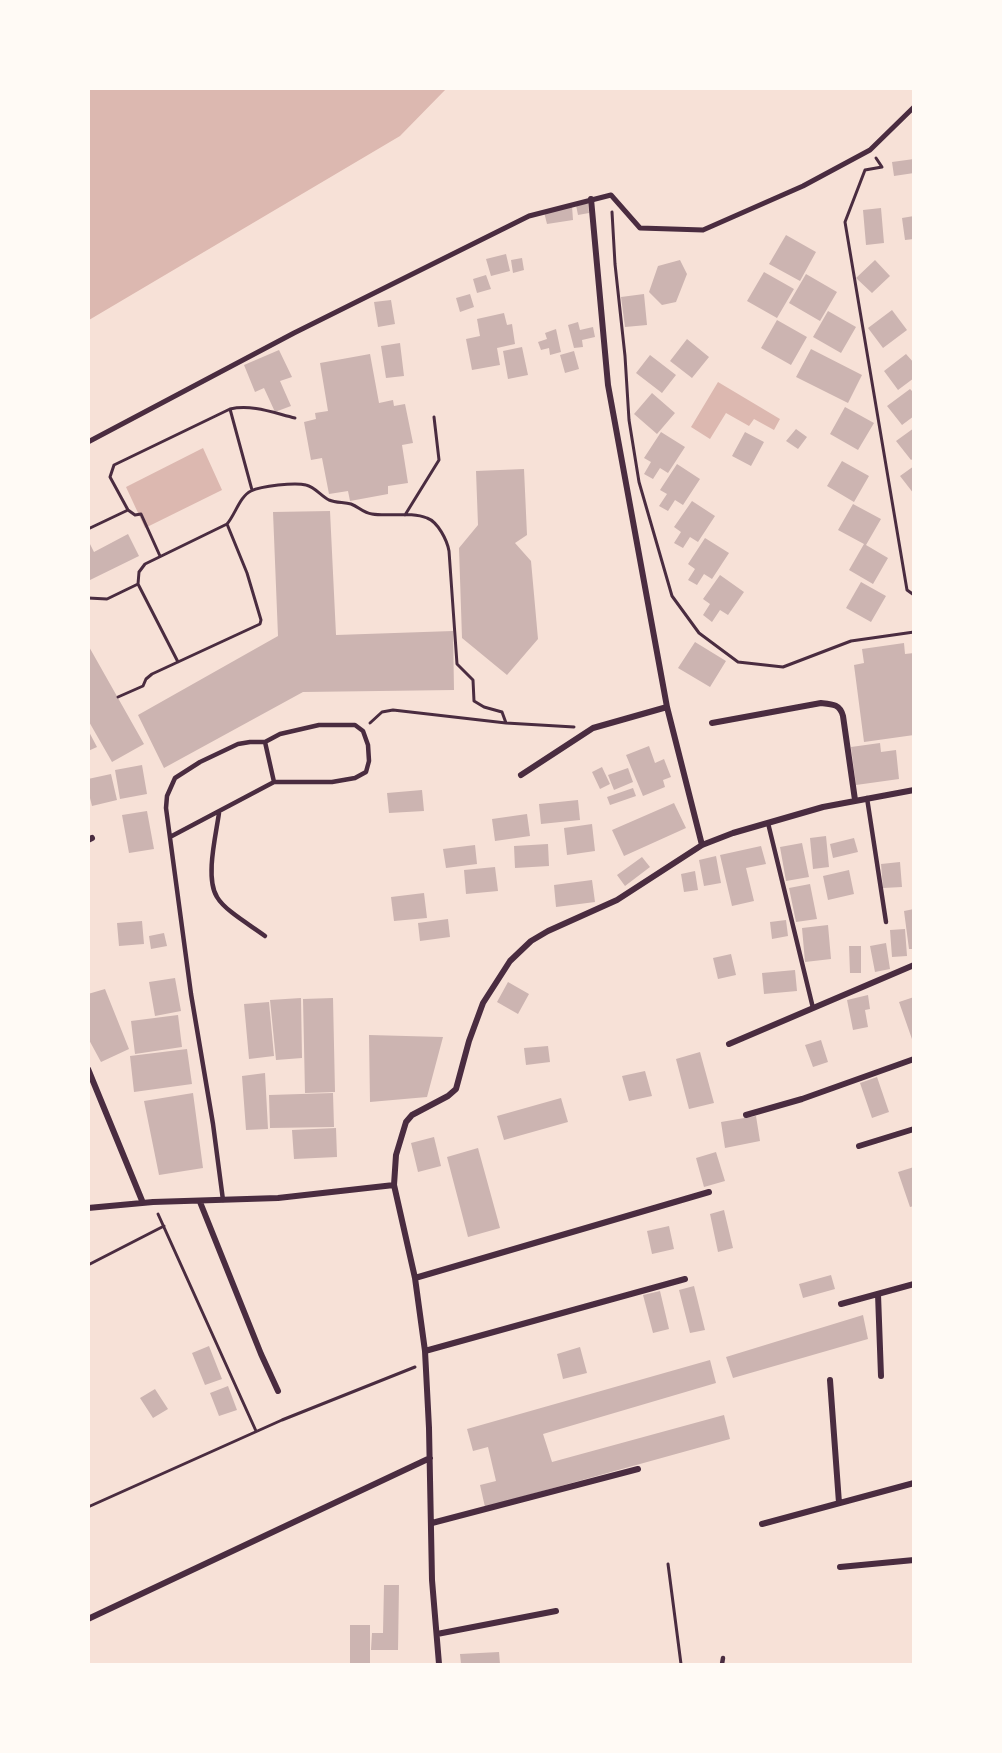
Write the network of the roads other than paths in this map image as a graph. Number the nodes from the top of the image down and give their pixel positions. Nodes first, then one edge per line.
1 (914, 107) edge
2 (591, 199) junction
3 (88, 442) edge
4 (668, 707) junction
5 (712, 723) dead end
6 (265, 742) junction
7 (521, 775) dead end
8 (274, 782) junction
9 (914, 790) edge
10 (867, 798) junction
11 (855, 800) junction
12 (219, 813) junction
13 (768, 823) junction
14 (170, 837) junction
15 (702, 845) junction
16 (886, 922) dead end
17 (265, 936) dead end
18 (914, 965) edge
19 (813, 1008) junction
20 (729, 1044) dead end
21 (914, 1059) edge
22 (88, 1070) edge
23 (746, 1114) dead end
24 (914, 1130) edge
25 (859, 1146) dead end
26 (394, 1185) junction
27 (709, 1192) dead end
28 (223, 1200) junction
29 (200, 1202) junction
30 (143, 1203) junction
31 (88, 1208) edge
32 (415, 1278) junction
33 (685, 1279) dead end
34 (914, 1284) edge
35 (878, 1294) junction
36 (842, 1304) dead end
37 (424, 1352) junction
38 (881, 1376) dead end
39 (830, 1380) dead end
40 (278, 1391) dead end
41 (430, 1458) junction
42 (638, 1469) dead end
43 (914, 1483) edge
44 (839, 1503) junction
45 (432, 1524) junction
46 (762, 1524) dead end
47 (914, 1560) edge
48 (840, 1567) dead end
49 (556, 1611) dead end
50 (88, 1619) edge
51 (437, 1634) junction
52 (723, 1658) dead end
53 (439, 1665) edge
54 (722, 1665) edge

1 - 2 street
2 - 3 street
2 - 4 street
4 - 7 street
4 - 15 street
5 - 11 street
6 - 8 lane
6 - 8 lane
6 - 14 lane
8 - 12 lane
9 - 10 street
10 - 11 street
10 - 16 lane
11 - 13 street
12 - 14 lane
12 - 17 lane
13 - 15 street
13 - 19 lane
14 - 28 lane
15 - 26 street
18 - 19 street
19 - 20 street
21 - 23 street
22 - 30 street
24 - 25 street
26 - 28 street
26 - 32 street
27 - 32 street
28 - 29 street
29 - 30 street
29 - 40 street
30 - 31 street
32 - 37 street
33 - 37 street
34 - 35 street
35 - 36 street
35 - 38 street
37 - 41 street
39 - 44 street
41 - 45 street
41 - 50 street
42 - 45 street
43 - 44 street
44 - 46 street
45 - 51 street
47 - 48 street
49 - 51 street
51 - 53 street
52 - 54 lane

